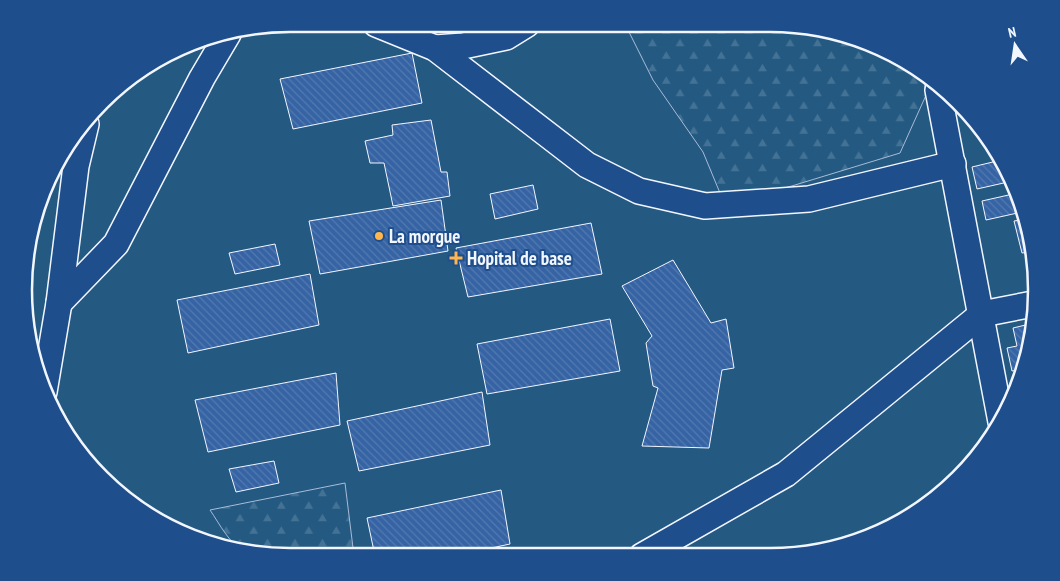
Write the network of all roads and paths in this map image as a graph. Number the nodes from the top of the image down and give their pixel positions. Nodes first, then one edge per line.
1 (396, 32) edge
2 (515, 32) edge
3 (224, 41) edge
4 (435, 48) junction
5 (939, 96) edge
6 (76, 148) edge
7 (953, 164) junction
8 (68, 165) edge
9 (60, 303) junction
10 (1027, 305) edge
11 (982, 314) junction
12 (47, 376) edge
13 (999, 409) edge
14 (656, 548) edge

1 - 4 street
2 - 4 street
3 - 9 street
4 - 7 street
5 - 7 street
6 - 8 street
7 - 11 street
8 - 9 street
9 - 12 street
10 - 11 street
11 - 13 street
11 - 14 street

